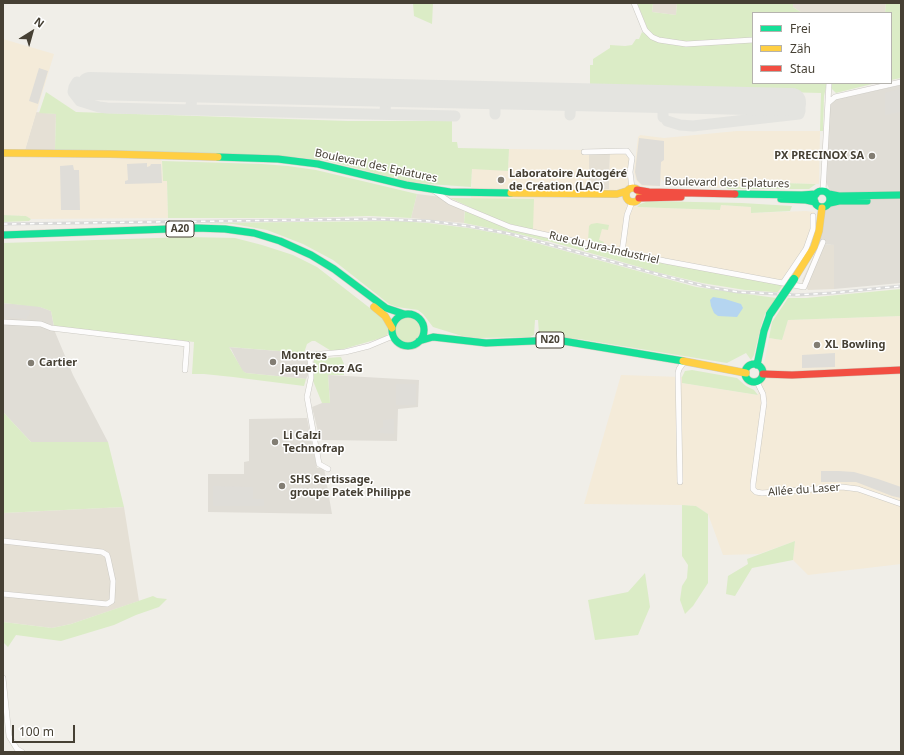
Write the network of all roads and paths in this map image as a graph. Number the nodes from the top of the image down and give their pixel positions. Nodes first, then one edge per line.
1 (634, 3) edge
2 (752, 40) edge
3 (901, 82) edge
4 (829, 84) edge
5 (828, 103) junction
6 (584, 152) dead end
7 (3, 153) edge
8 (433, 190) junction
9 (632, 194) junction
10 (901, 195) edge
11 (823, 197) junction
12 (901, 200) edge
13 (813, 216) dead end
14 (3, 235) edge
15 (3, 241) edge
16 (823, 242) dead end
17 (622, 252) junction
18 (783, 283) junction
19 (404, 314) junction
20 (3, 322) edge
21 (423, 326) junction
22 (392, 332) junction
23 (443, 338) junction
24 (419, 341) junction
25 (684, 362) junction
26 (757, 365) junction
27 (185, 370) dead end
28 (901, 370) edge
29 (746, 373) junction
30 (763, 374) junction
31 (757, 382) junction
32 (328, 469) dead end
33 (680, 482) dead end
34 (901, 504) edge
35 (3, 541) edge
36 (3, 594) edge
37 (3, 678) edge
38 (22, 752) edge

1 - 2 street
3 - 5 street
4 - 5 street
5 - 11 street
6 - 9 street
7 - 8 main road, Boulevard des Eplatures
8 - 9 main road, Boulevard des Eplatures
8 - 17 street, Rue du Jura-Industriel
9 - 11 main road, Boulevard des Eplatures
9 - 17 street
10 - 11 main road, Boulevard des Eplatures
11 - 12 main road, Boulevard des Eplatures
11 - 26 main road, bridge
13 - 18 street
14 - 19 main road, A20
15 - 22 main road, A20
16 - 18 street, Rue du Jura-Industriel
17 - 18 street, Rue du Jura-Industriel
19 - 21 main road, N20
19 - 22 main road
20 - 27 street
21 - 23 main road, N20
21 - 24 main road
22 - 24 main road, N20
22 - 32 street
23 - 24 main road, N20
23 - 25 main road, N20
25 - 29 main road, N20
25 - 33 street
26 - 29 main road
26 - 30 main road
28 - 30 main road
29 - 31 main road, N20
30 - 31 main road
31 - 34 street, Allée du Laser
35 - 36 street
37 - 38 street

